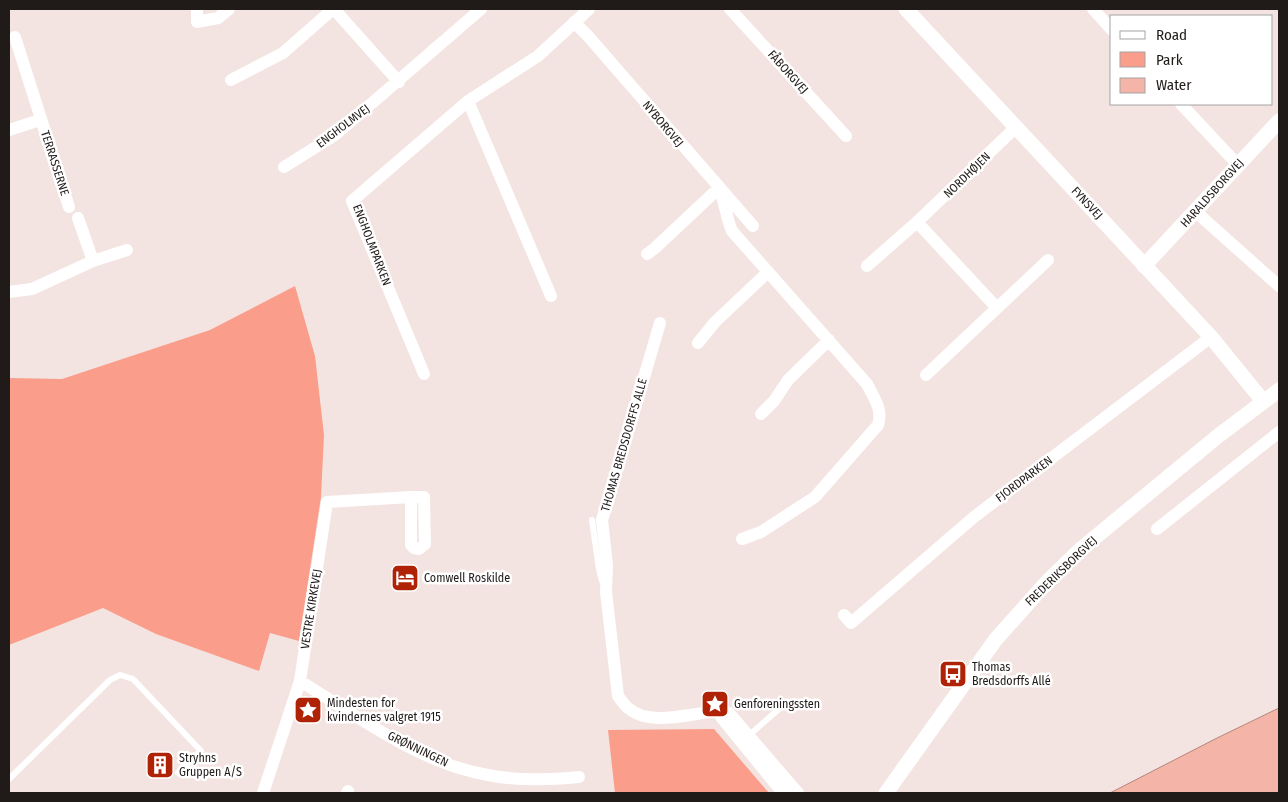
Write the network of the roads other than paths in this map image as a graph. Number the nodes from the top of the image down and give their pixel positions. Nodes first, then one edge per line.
1 (229, 9) edge
2 (334, 9) edge
3 (482, 9) edge
4 (589, 9) edge
5 (730, 9) edge
6 (906, 9) edge
7 (1093, 9) edge
8 (197, 15) edge
9 (574, 22) junction
10 (1110, 28) edge
11 (15, 38) dead end
12 (232, 80) dead end
13 (398, 82) junction
14 (468, 101) junction
15 (1181, 105) edge
16 (40, 120) junction
17 (1279, 121) edge
18 (1016, 127) junction
19 (9, 130) edge
20 (846, 136) dead end
21 (1238, 165) junction
22 (284, 167) dead end
23 (718, 188) junction
24 (69, 207) dead end
25 (1196, 212) junction
26 (78, 218) dead end
27 (917, 222) junction
28 (753, 226) dead end
29 (127, 250) dead end
30 (647, 254) dead end
31 (1048, 260) dead end
32 (93, 261) junction
33 (867, 266) dead end
34 (1144, 266) junction
35 (768, 272) junction
36 (1279, 286) edge
37 (9, 292) edge
38 (551, 296) dead end
39 (997, 308) junction
40 (660, 323) dead end
41 (1211, 337) junction
42 (829, 340) junction
43 (698, 342) dead end
44 (424, 374) dead end
45 (926, 375) dead end
46 (1279, 390) edge
47 (1263, 401) junction
48 (762, 414) dead end
49 (1279, 432) edge
50 (411, 497) dead end
51 (592, 520) dead end
52 (1157, 529) dead end
53 (742, 539) dead end
54 (606, 592) junction
55 (844, 615) dead end
56 (300, 682) junction
57 (787, 702) dead end
58 (745, 739) junction
59 (178, 774) dead end
60 (579, 777) dead end
61 (9, 779) edge
62 (789, 791) edge
63 (263, 793) edge
64 (886, 793) edge

1 - 8 street
2 - 12 street
2 - 13 street
3 - 13 street, ENGHOLMVEJ
4 - 9 street, ENGHOLMPARKEN
5 - 20 street, FÅBORGVEJ
6 - 18 street, FYNSVEJ
7 - 10 street
9 - 14 street, ENGHOLMPARKEN
9 - 23 street, NYBORGVEJ
11 - 16 street, TERRASSERNE
13 - 22 street, ENGHOLMVEJ
14 - 38 street
14 - 44 street, ENGHOLMPARKEN
15 - 21 street
16 - 19 street, TERRASSERNE
16 - 24 street, TERRASSERNE
17 - 21 street, HARALDSBORGVEJ
18 - 27 street, NORDHØJEN
18 - 34 street, FYNSVEJ
21 - 25 street, HARALDSBORGVEJ
23 - 28 street, NYBORGVEJ
23 - 30 street
23 - 35 street
25 - 34 street, HARALDSBORGVEJ
25 - 36 street
26 - 32 street
27 - 33 street, NORDHØJEN
27 - 39 street
29 - 32 street
31 - 39 street
32 - 37 street
34 - 41 street, FYNSVEJ
35 - 42 street
35 - 43 street
39 - 45 street
40 - 54 street, THOMAS BREDSDORFFS ALLE
41 - 47 street, FYNSVEJ
41 - 55 street, FJORDPARKEN
42 - 48 street
42 - 53 street
46 - 47 street, FREDERIKSBORGVEJ
47 - 64 street, FREDERIKSBORGVEJ
49 - 52 street
50 - 56 street, VESTRE KIRKEVEJ
51 - 54 lane
54 - 58 street, THOMAS BREDSDORFFS ALLE
56 - 60 street, GRØNNINGEN
56 - 63 street, VESTRE KIRKEVEJ
57 - 58 lane
58 - 62 street, THOMAS BREDSDORFFS ALLE
59 - 61 lane

